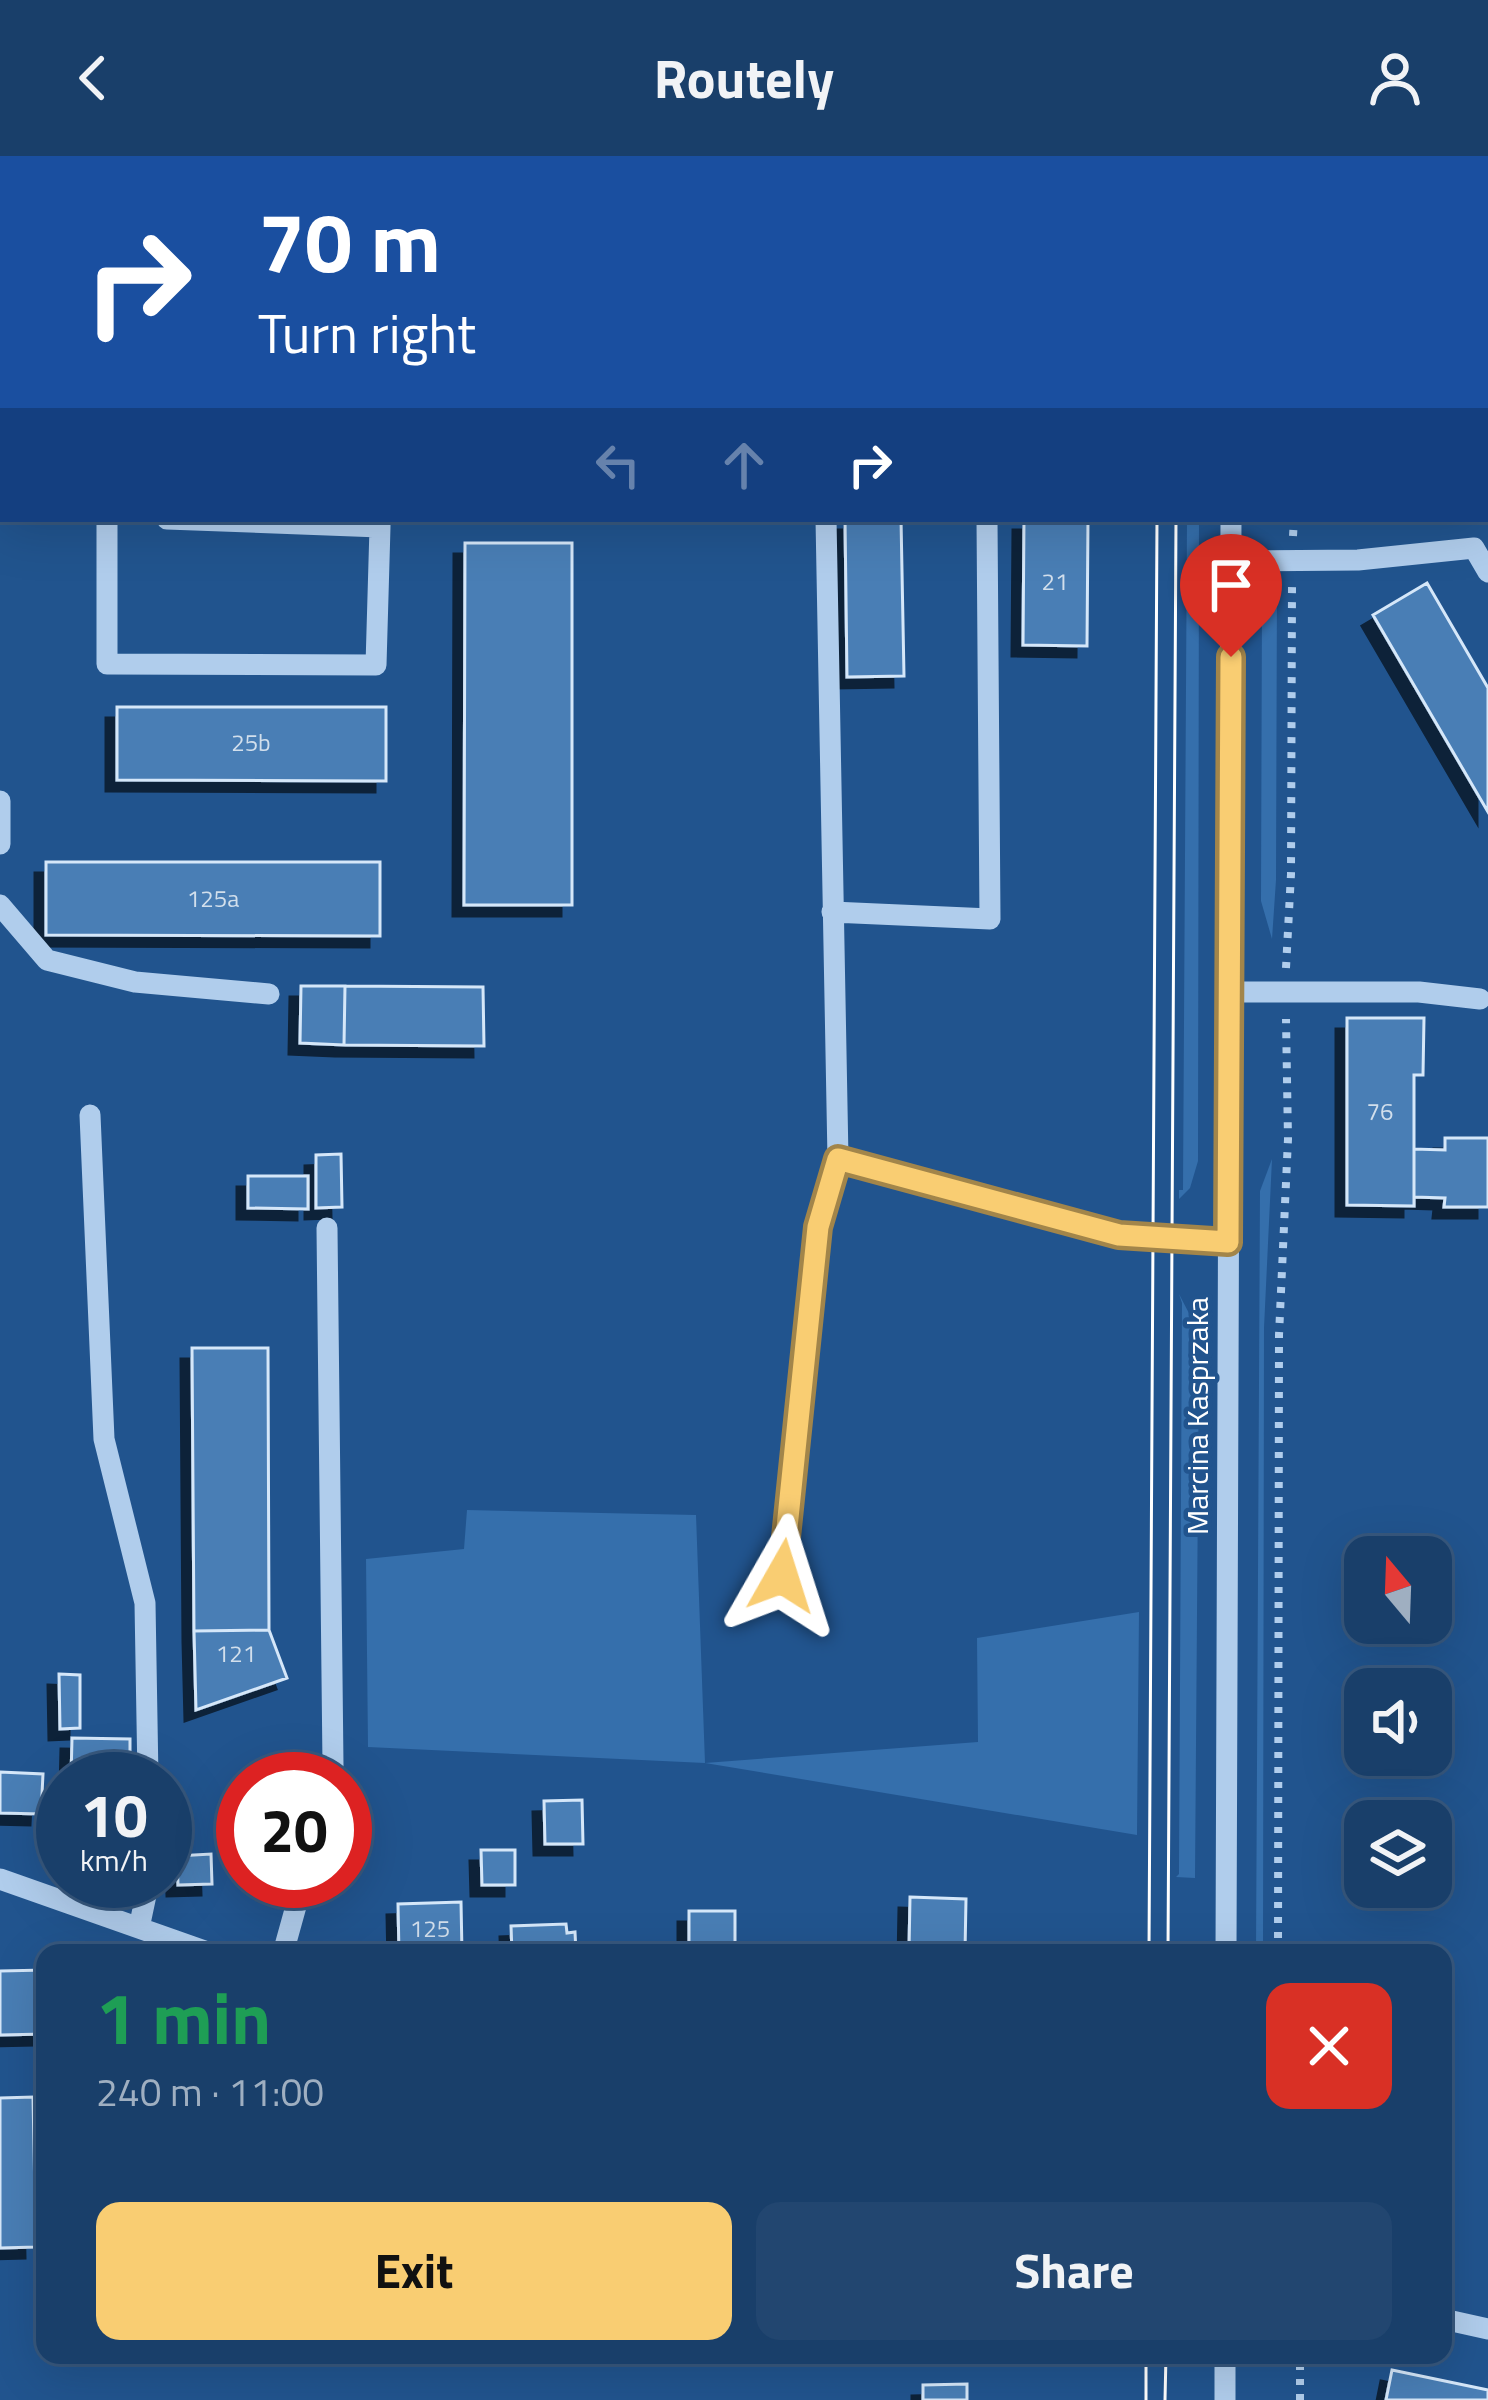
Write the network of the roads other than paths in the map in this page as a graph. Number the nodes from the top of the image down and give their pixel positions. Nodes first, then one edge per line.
1 (107, 522) edge
2 (327, 522) edge
3 (826, 522) edge
4 (988, 522) edge
5 (1232, 522) edge
6 (380, 523) edge
7 (1231, 561) junction
8 (1488, 572) edge
9 (0, 801) edge
10 (0, 844) edge
11 (0, 904) edge
12 (832, 912) junction
13 (1228, 992) junction
14 (269, 994) dead end
15 (1480, 1000) dead end
16 (90, 1115) dead end
17 (838, 1159) junction
18 (327, 1228) dead end
19 (1228, 1242) junction
20 (782, 1576) dead end
21 (148, 1752) edge
22 (334, 1752) edge
23 (0, 1879) edge
24 (143, 1908) edge
25 (296, 1908) edge
26 (139, 1928) junction
27 (184, 1944) edge
28 (286, 1944) edge
29 (1226, 1944) edge
30 (1452, 2321) edge
31 (1488, 2329) edge
32 (1226, 2364) edge
33 (1226, 2400) edge

1 - 6 street
2 - 6 street
3 - 12 street
4 - 12 street
5 - 7 street, Marcina Kasprzaka
7 - 8 street
7 - 13 street, Marcina Kasprzaka
9 - 10 street
11 - 14 street
12 - 17 street
13 - 15 street
13 - 19 street, Marcina Kasprzaka
16 - 21 street
17 - 19 street
17 - 20 street
18 - 22 street
19 - 29 street, Marcina Kasprzaka
23 - 26 street
24 - 26 street
25 - 28 street
26 - 27 street
30 - 31 street
32 - 33 street

